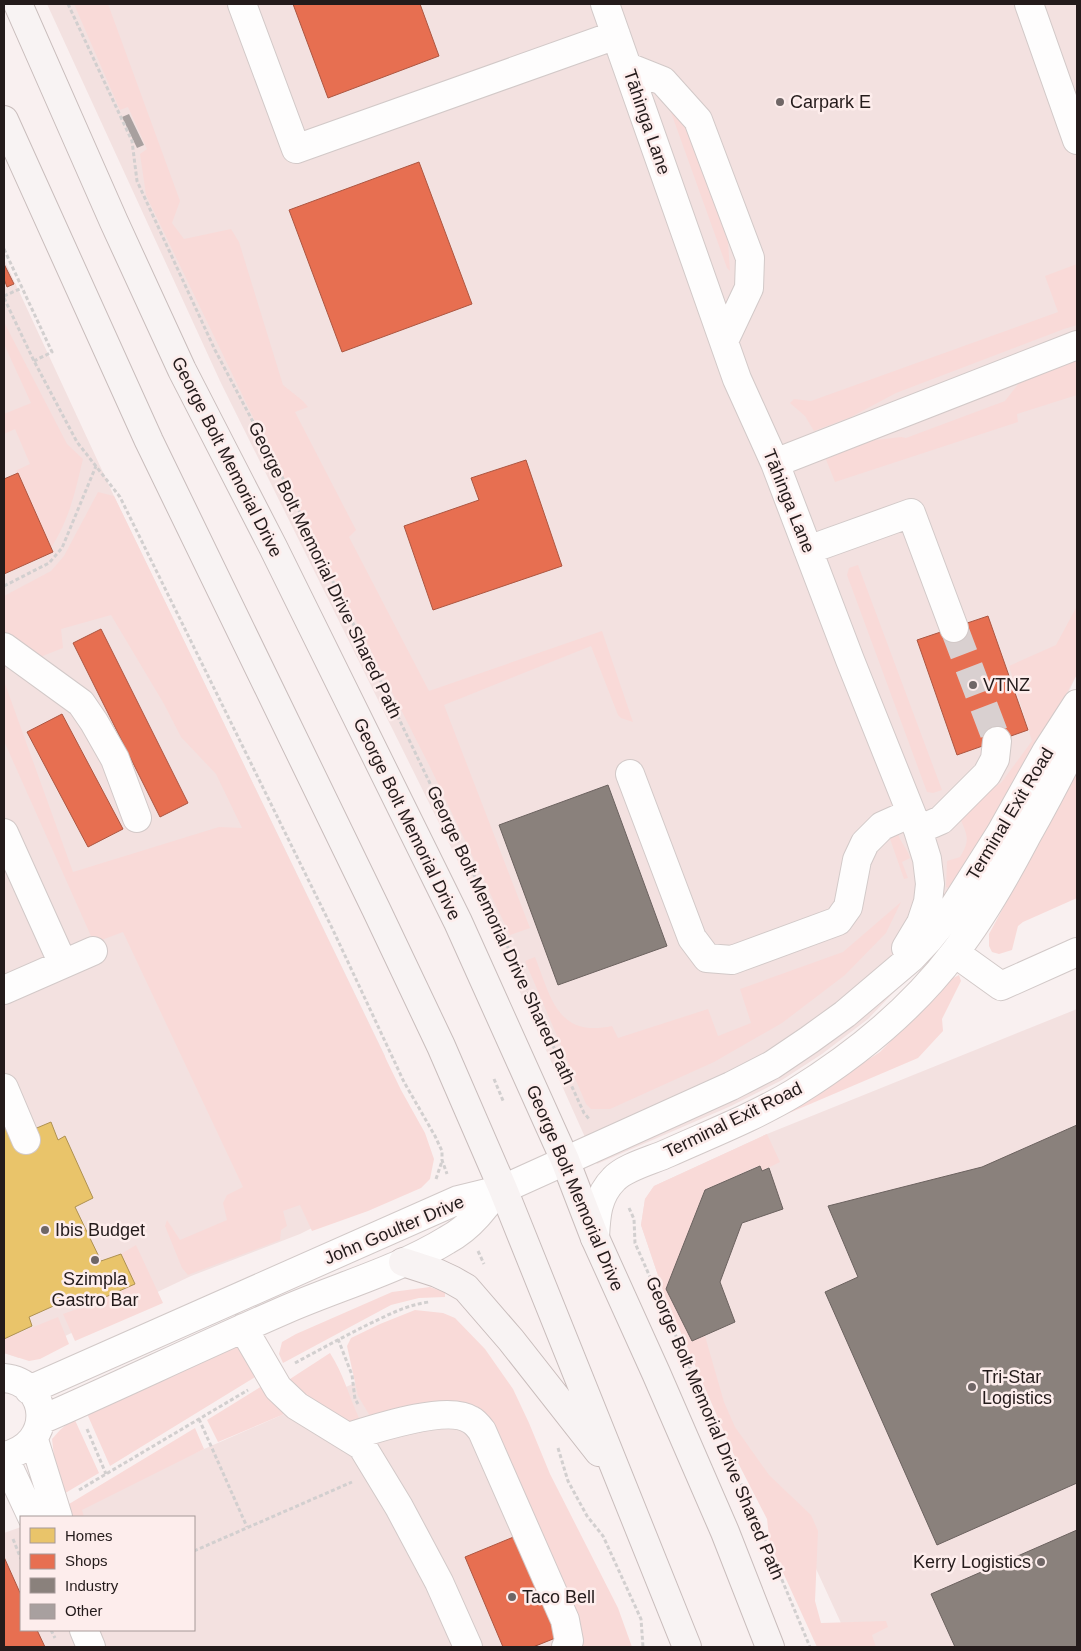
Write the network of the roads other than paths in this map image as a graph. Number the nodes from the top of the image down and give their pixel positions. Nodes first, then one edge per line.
1 (18, 4) edge
2 (242, 4) edge
3 (605, 4) edge
4 (1029, 4) edge
5 (616, 35) junction
6 (628, 67) junction
7 (4, 120) edge
8 (1077, 140) edge
9 (724, 341) junction
10 (1077, 345) edge
11 (775, 463) junction
12 (808, 550) junction
13 (954, 628) tunnel mouth
14 (4, 647) edge
15 (1077, 704) edge
16 (1077, 740) edge
17 (997, 741) tunnel mouth
18 (630, 774) dead end
19 (137, 818) dead end
20 (915, 822) junction
21 (4, 833) edge
22 (92, 951) dead end
23 (1077, 952) edge
24 (955, 953) junction
25 (64, 964) junction
26 (874, 988) junction
27 (4, 990) edge
28 (4, 1088) edge
29 (26, 1140) dead end
30 (565, 1160) junction
31 (503, 1189) junction
32 (463, 1213) junction
33 (595, 1238) junction
34 (402, 1262) junction
35 (243, 1328) junction
36 (4, 1378) edge
37 (29, 1390) junction
38 (37, 1430) junction
39 (348, 1437) junction
40 (4, 1457) edge
41 (617, 1474) junction
42 (48, 1513) edge
43 (84, 1631) edge
44 (91, 1647) edge
45 (468, 1647) edge
46 (566, 1647) edge
47 (687, 1647) edge
48 (770, 1647) edge

1 - 30 main road, George Bolt Memorial Drive
2 - 5 street
3 - 5 street, Tāhinga Lane
4 - 8 street
5 - 6 street, Tāhinga Lane
6 - 9 street, Tāhinga Lane
6 - 9 street
7 - 31 main road
9 - 11 street, Tāhinga Lane
10 - 11 street
11 - 12 street, Tāhinga Lane
12 - 13 street
12 - 20 street, Tāhinga Lane
14 - 19 street
15 - 26 street, Terminal Exit Road
16 - 24 street, Terminal Exit Road
17 - 20 street
18 - 20 street
20 - 26 street, Tāhinga Lane
21 - 25 street
22 - 25 street
23 - 24 street
24 - 33 street, Terminal Exit Road
25 - 27 street
26 - 30 street, Terminal Exit Road
28 - 29 street
30 - 31 street, Terminal Exit Road
30 - 33 main road, George Bolt Memorial Drive
31 - 32 street, John Goulter Drive
31 - 41 main road
32 - 34 street, John Goulter Drive
32 - 37 street, John Goulter Drive
33 - 48 main road, George Bolt Memorial Drive
34 - 35 street, John Goulter Drive
34 - 41 main road
35 - 38 street, John Goulter Drive
35 - 39 street
36 - 37 street
37 - 38 street
38 - 40 street, John Goulter Drive
38 - 42 street
39 - 45 street
39 - 46 street
40 - 42 street
41 - 47 main road
43 - 44 street

